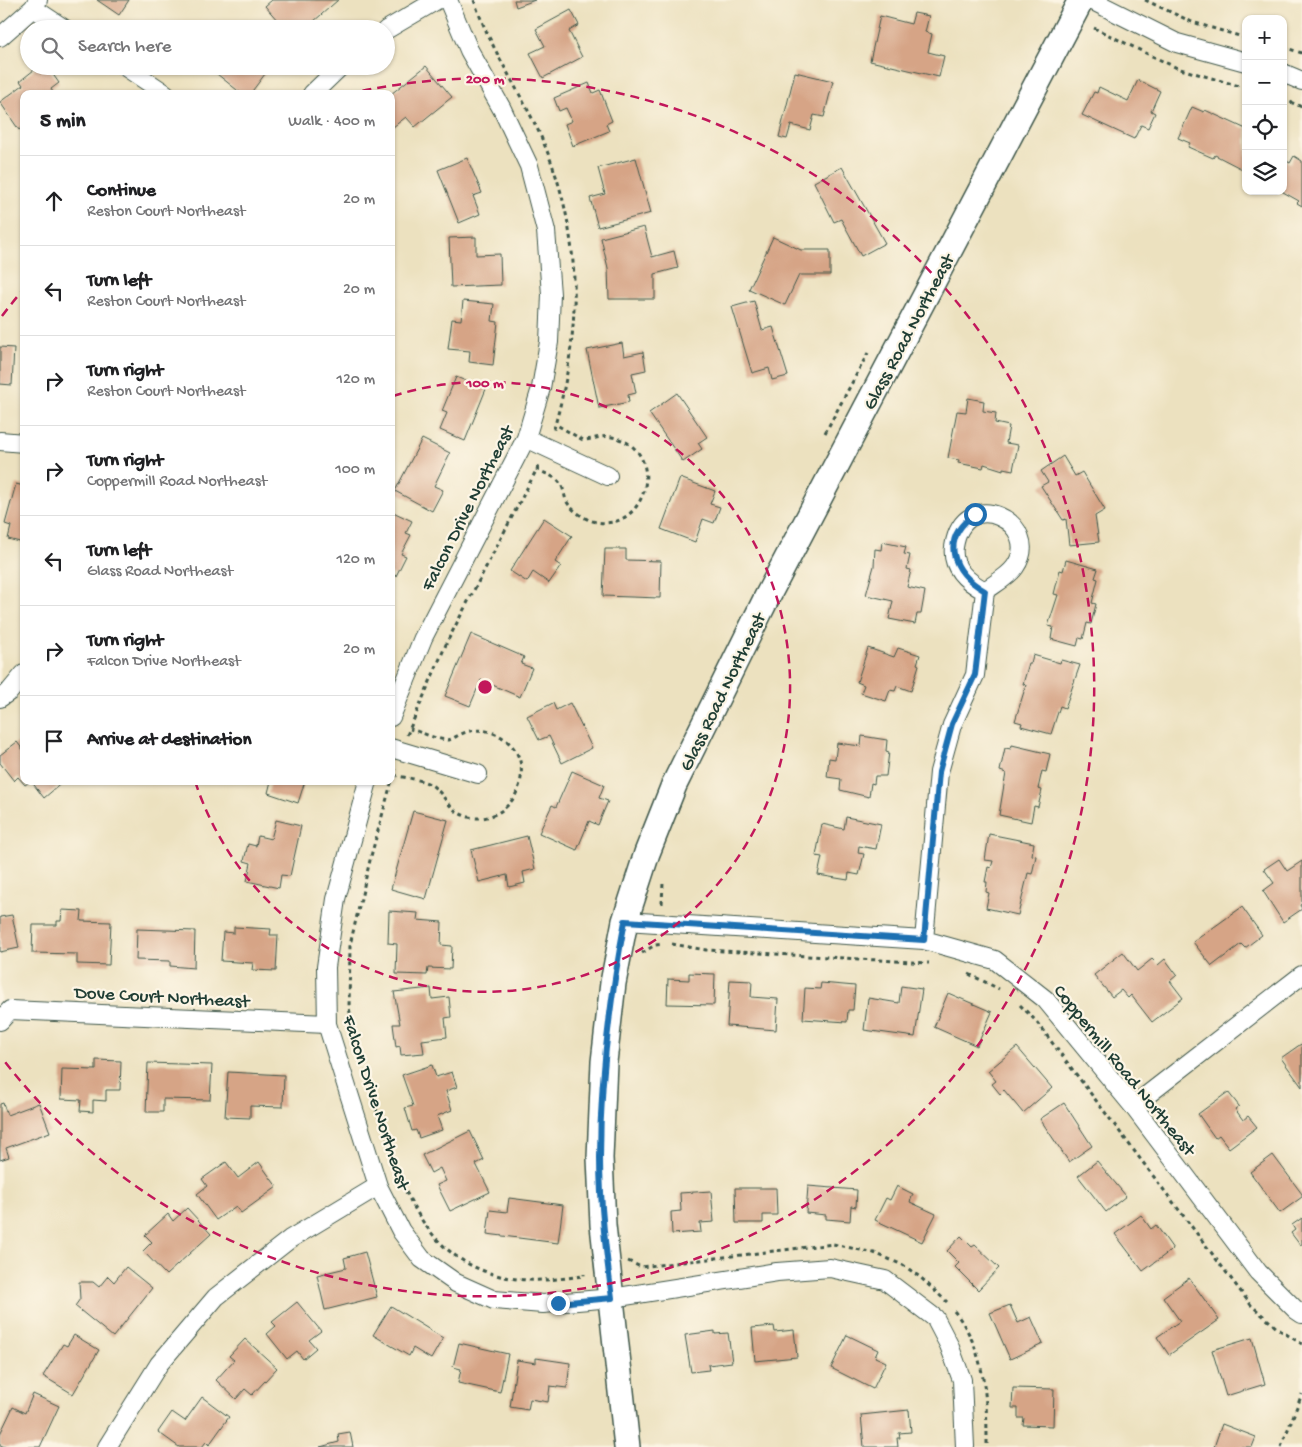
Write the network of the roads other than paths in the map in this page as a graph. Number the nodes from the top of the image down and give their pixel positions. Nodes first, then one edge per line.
1 (436, 0) edge
2 (448, 0) edge
3 (1081, 0) edge
4 (1091, 0) edge
5 (36, 4) edge
6 (55, 20) edge
7 (395, 25) edge
8 (0, 37) edge
9 (1242, 61) edge
10 (1287, 74) edge
11 (138, 75) edge
12 (332, 75) edge
13 (1302, 81) edge
14 (160, 90) edge
15 (316, 90) edge
16 (526, 438) junction
17 (0, 441) edge
18 (20, 443) edge
19 (608, 476) dead end
20 (985, 591) junction
21 (20, 679) edge
22 (0, 698) edge
23 (395, 707) edge
24 (395, 749) edge
25 (478, 774) dead end
26 (367, 785) edge
27 (625, 921) junction
28 (924, 940) junction
29 (1302, 975) edge
30 (0, 1021) edge
31 (327, 1024) junction
32 (1134, 1106) junction
33 (378, 1186) junction
34 (612, 1298) junction
35 (1302, 1314) edge
36 (107, 1447) edge
37 (627, 1447) edge
38 (965, 1447) edge

1 - 7 street
2 - 16 street, Falcon Drive Northeast
3 - 27 street, Glass Road Northeast
4 - 9 street
5 - 6 street
5 - 8 street
10 - 13 street
11 - 14 street
12 - 15 street
16 - 19 street
16 - 23 street, Falcon Drive Northeast
17 - 18 street
20 - 20 street
20 - 28 street
21 - 22 street
24 - 25 street
26 - 31 street, Falcon Drive Northeast
27 - 28 street, Coppermill Road Northeast
27 - 34 street, Glass Road Northeast
28 - 32 street, Coppermill Road Northeast
29 - 32 street
30 - 31 street, Dove Court Northeast
31 - 33 street, Falcon Drive Northeast
32 - 35 street, Coppermill Road Northeast
33 - 34 street, Falcon Drive Northeast
33 - 36 street
34 - 37 street, Glass Road Northeast
34 - 38 street, Falcon Drive Northeast

